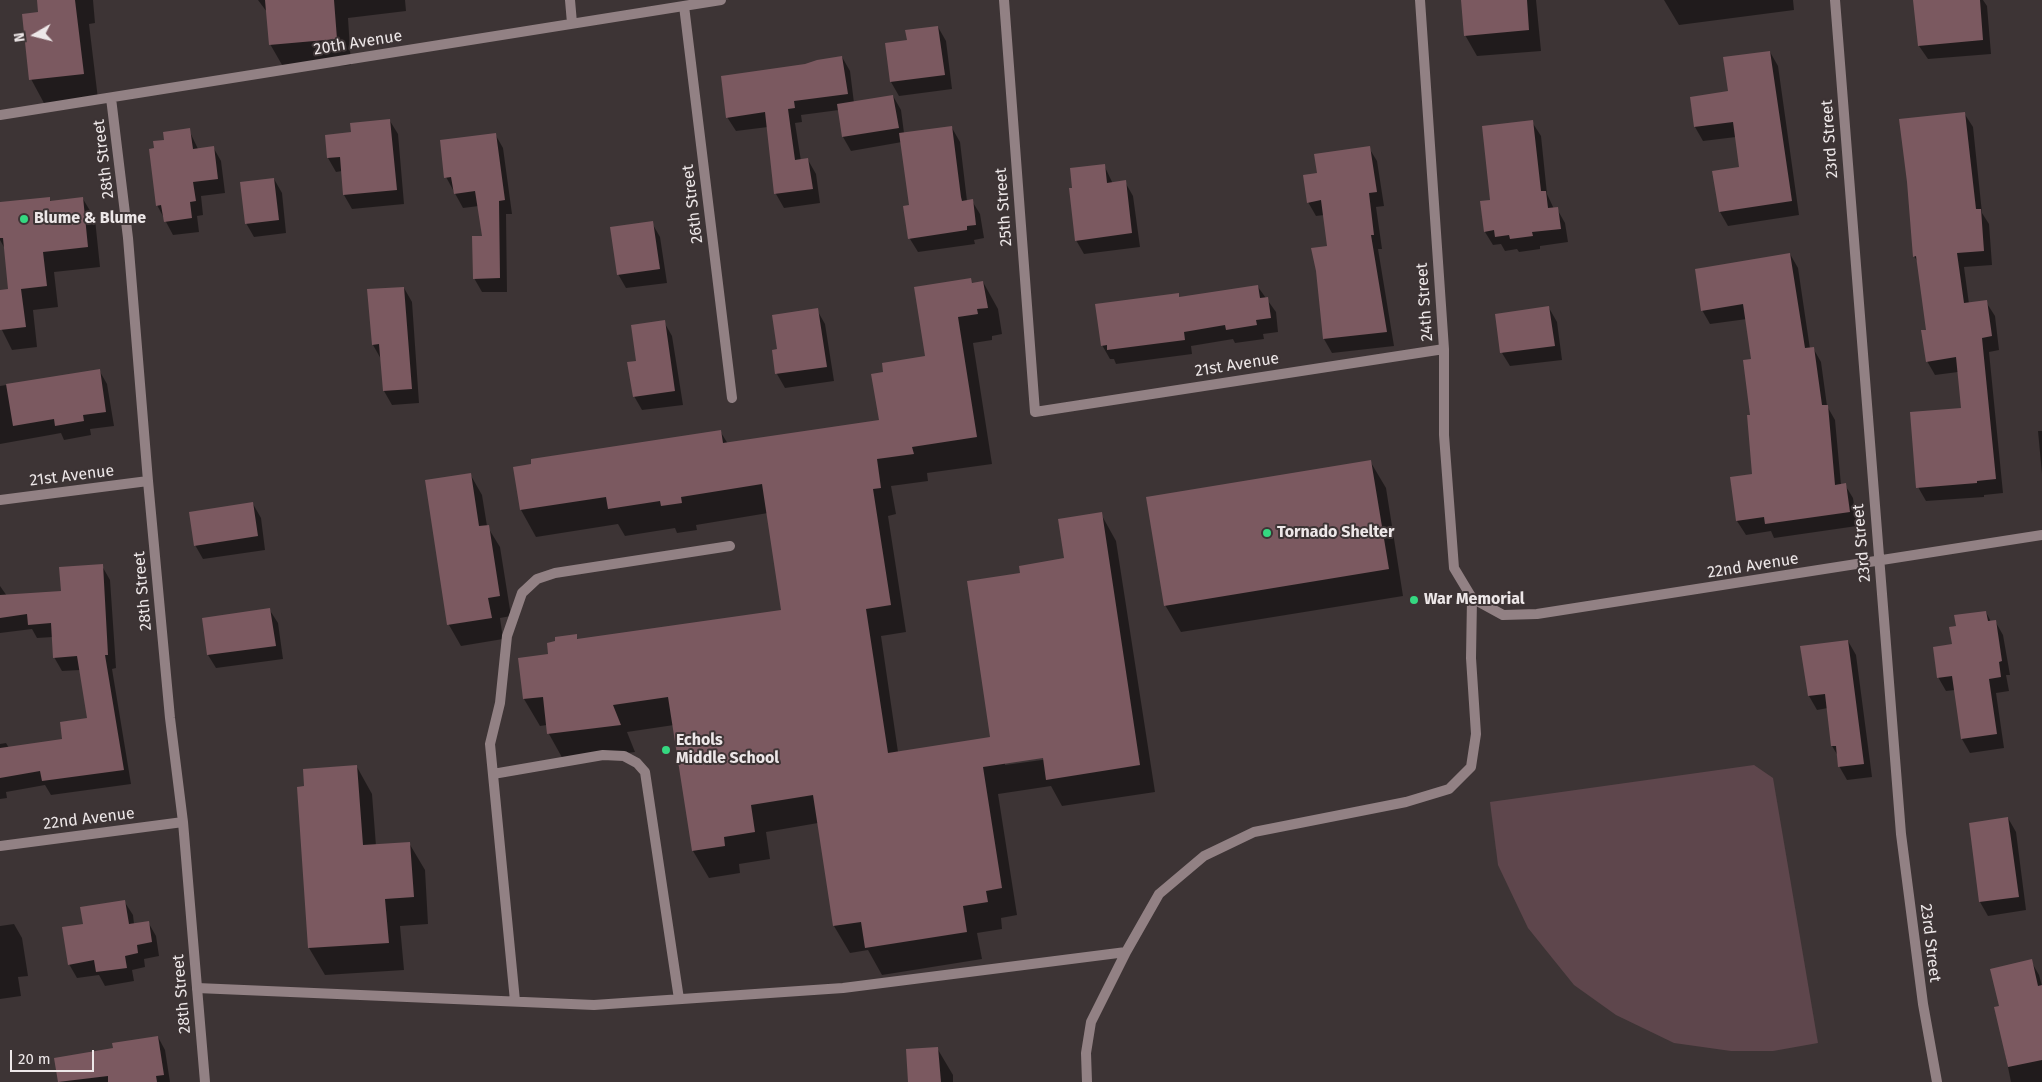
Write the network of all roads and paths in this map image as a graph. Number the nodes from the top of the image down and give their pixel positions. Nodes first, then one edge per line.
1 (570, 0) edge
2 (721, 0) edge
3 (1004, 0) edge
4 (1420, 0) edge
5 (1834, 0) edge
6 (684, 6) junction
7 (572, 23) junction
8 (112, 98) junction
9 (0, 115) edge
10 (1444, 349) junction
11 (732, 398) dead end
12 (1035, 412) joint
13 (148, 481) junction
14 (0, 500) edge
15 (2042, 535) edge
16 (730, 546) dead end
17 (1879, 562) junction
18 (1472, 598) junction
19 (493, 774) junction
20 (183, 822) junction
21 (0, 846) edge
22 (1126, 952) junction
23 (197, 988) junction
24 (680, 999) junction
25 (515, 1001) junction
26 (205, 1082) edge
27 (1087, 1082) edge
28 (1937, 1082) edge

1 - 7 street
2 - 6 street, 20th Avenue
3 - 12 street, 25th Street
4 - 10 street, 24th Street
5 - 17 street, 23rd Street
6 - 7 street, 20th Avenue
6 - 11 street, 26th Street
7 - 8 street, 20th Avenue
8 - 9 street, 20th Avenue
8 - 13 street, 28th Street
10 - 12 street, 21st Avenue
10 - 18 street, 24th Street
13 - 14 street, 21st Avenue
13 - 20 street, 28th Street
15 - 17 street, 22nd Avenue
16 - 19 street
17 - 18 street, 22nd Avenue
17 - 28 street, 23rd Street
18 - 22 street
19 - 24 street
19 - 25 street
20 - 21 street, 22nd Avenue
20 - 23 street, 28th Street
22 - 24 street
22 - 27 street
23 - 25 street
23 - 26 street, 28th Street
24 - 25 street

